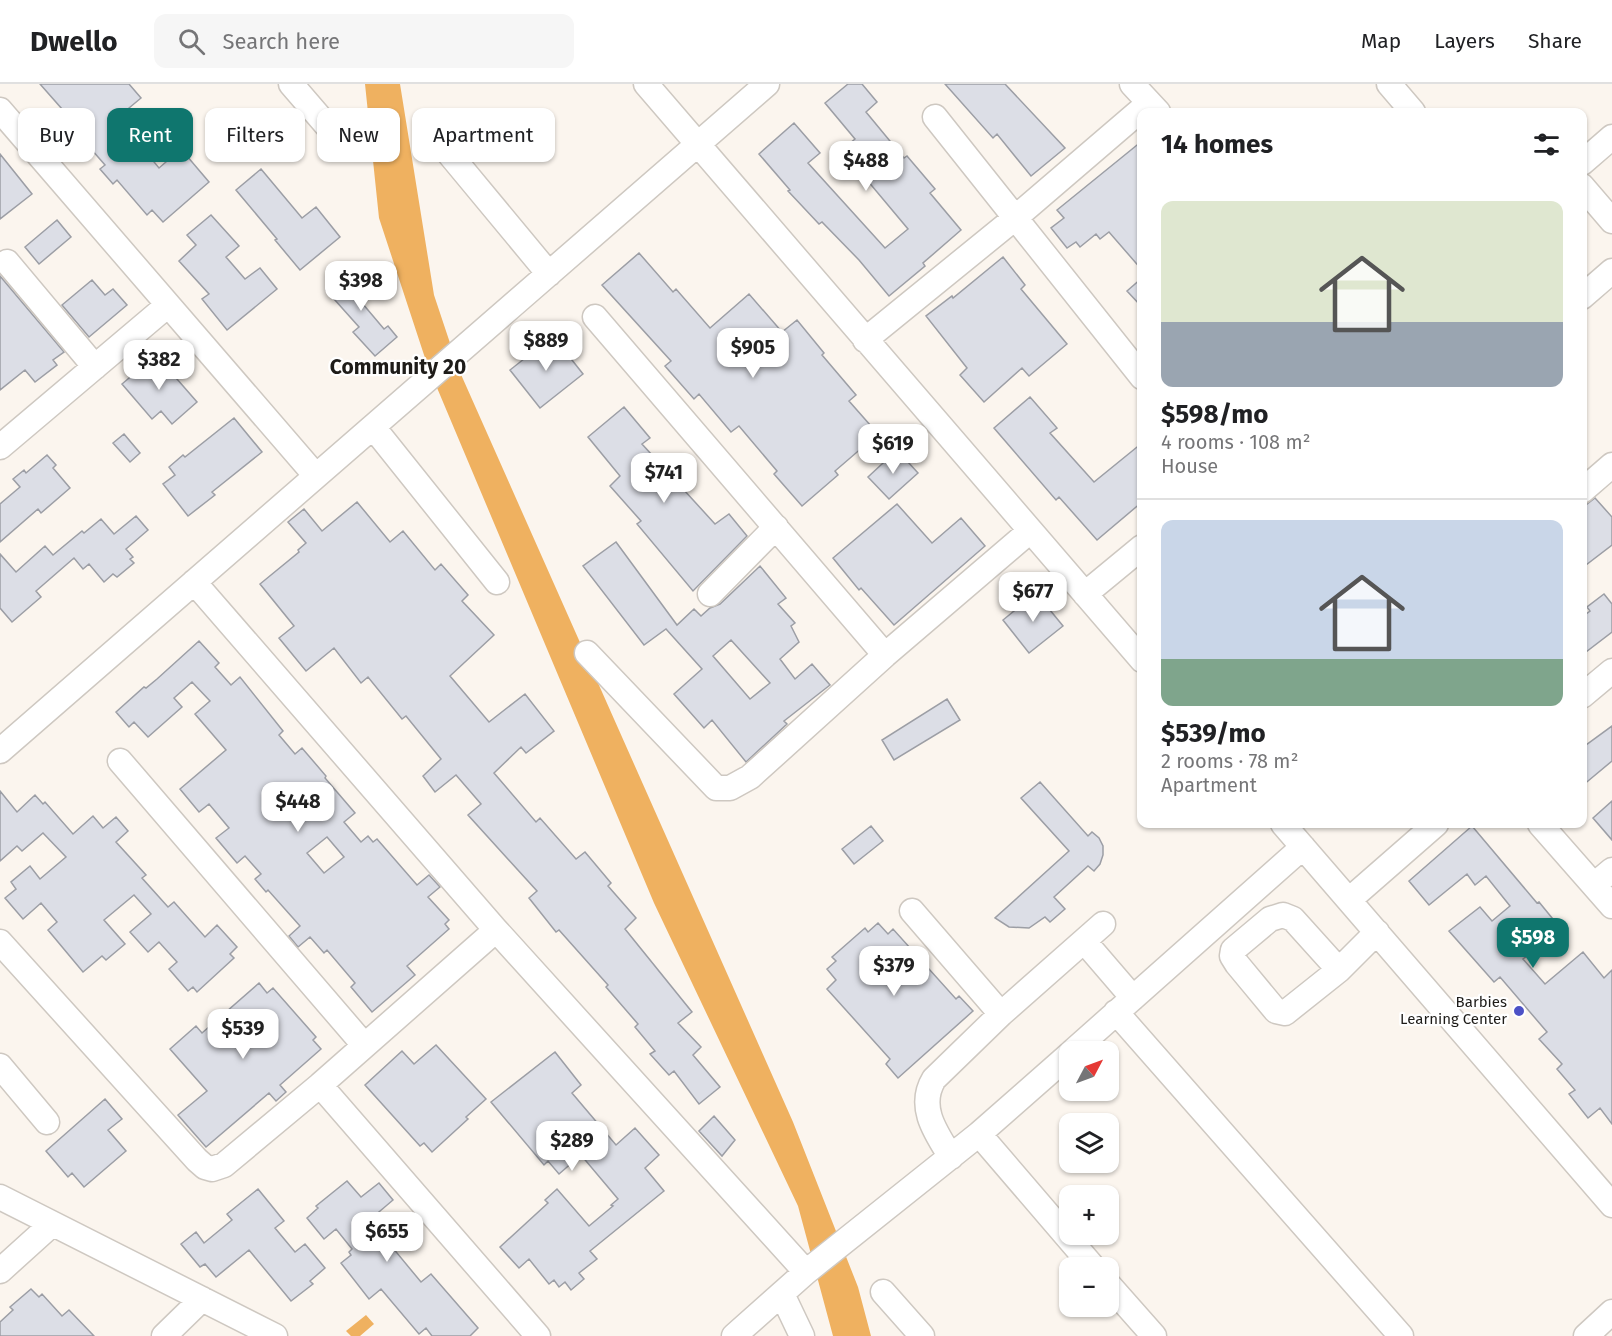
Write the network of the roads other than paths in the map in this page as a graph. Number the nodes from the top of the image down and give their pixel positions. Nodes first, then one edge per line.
1 (291, 84) edge
2 (646, 84) edge
3 (767, 84) edge
4 (1132, 84) edge
5 (1389, 84) edge
6 (1153, 107) edge
7 (1410, 108) edge
8 (0, 110) edge
9 (317, 114) edge
10 (935, 117) dead end
11 (1137, 120) edge
12 (1612, 137) edge
13 (698, 145) junction
14 (1587, 159) edge
15 (456, 162) edge
16 (1587, 192) edge
17 (1015, 218) junction
18 (1612, 221) edge
19 (7, 262) dead end
20 (1612, 271) edge
21 (549, 274) junction
22 (1587, 293) edge
23 (168, 305) junction
24 (595, 318) dead end
25 (865, 340) junction
26 (95, 367) junction
27 (1137, 372) edge
28 (373, 427) junction
29 (0, 447) edge
30 (1612, 465) edge
31 (316, 476) junction
32 (1587, 487) edge
33 (776, 526) junction
34 (1030, 531) junction
35 (1137, 551) edge
36 (194, 582) junction
37 (497, 582) dead end
38 (710, 594) dead end
39 (1084, 594) junction
40 (587, 653) dead end
41 (1137, 654) edge
42 (885, 655) junction
43 (1612, 671) edge
44 (1587, 692) edge
45 (0, 751) edge
46 (120, 761) dead end
47 (1286, 828) edge
48 (1431, 828) edge
49 (1545, 828) edge
50 (1303, 847) junction
51 (1603, 878) edge
52 (1349, 900) junction
53 (1612, 906) edge
54 (912, 912) dead end
55 (1103, 924) dead end
56 (496, 930) junction
57 (1377, 932) junction
58 (1084, 941) junction
59 (0, 942) edge
60 (1338, 970) dead end
61 (1124, 1005) junction
62 (1001, 1014) junction
63 (1084, 1041) edge
64 (364, 1045) junction
65 (1059, 1064) edge
66 (0, 1066) edge
67 (320, 1085) junction
68 (47, 1122) dead end
69 (979, 1134) junction
70 (951, 1157) junction
71 (0, 1197) edge
72 (1612, 1205) edge
73 (52, 1224) junction
74 (1085, 1257) edge
75 (808, 1271) junction
76 (0, 1272) edge
77 (884, 1292) dead end
78 (782, 1294) junction
79 (1119, 1296) edge
80 (202, 1299) junction
81 (1612, 1312) edge
82 (164, 1336) edge
83 (275, 1336) edge
84 (538, 1336) edge
85 (734, 1336) edge
86 (802, 1336) edge
87 (922, 1336) edge
88 (1154, 1336) edge
89 (1401, 1336) edge
90 (1586, 1336) edge

1 - 9 street
2 - 13 street
3 - 13 street
4 - 6 street
5 - 7 street
8 - 23 street
10 - 17 street
11 - 17 street
12 - 14 street
13 - 21 street
13 - 25 street
15 - 21 street
16 - 18 street
17 - 25 street
17 - 27 street
19 - 26 street
20 - 22 street
21 - 28 street
23 - 26 street
23 - 31 street
24 - 33 street
25 - 34 street
26 - 29 street
28 - 31 street
28 - 37 street
30 - 32 street
31 - 36 street
33 - 38 street
33 - 42 street
34 - 39 street
34 - 42 street
35 - 39 street
36 - 45 street
36 - 56 street
39 - 41 street
40 - 42 street
43 - 44 street
46 - 64 street
47 - 50 street
48 - 52 street
49 - 51 street
50 - 52 street
50 - 61 street
51 - 53 street
52 - 57 street
54 - 62 street
55 - 58 street
56 - 64 street
56 - 75 street
57 - 60 street
57 - 72 street
58 - 61 street
58 - 62 street
59 - 67 street
61 - 63 street
61 - 89 street
62 - 70 street
64 - 67 street
65 - 69 street
66 - 68 street
67 - 84 street
69 - 70 street
69 - 74 street
70 - 75 street
71 - 73 street
73 - 76 street
73 - 80 street
75 - 78 street
77 - 87 street
78 - 85 street
78 - 86 street
79 - 88 street
80 - 82 street
80 - 83 street
81 - 90 street

